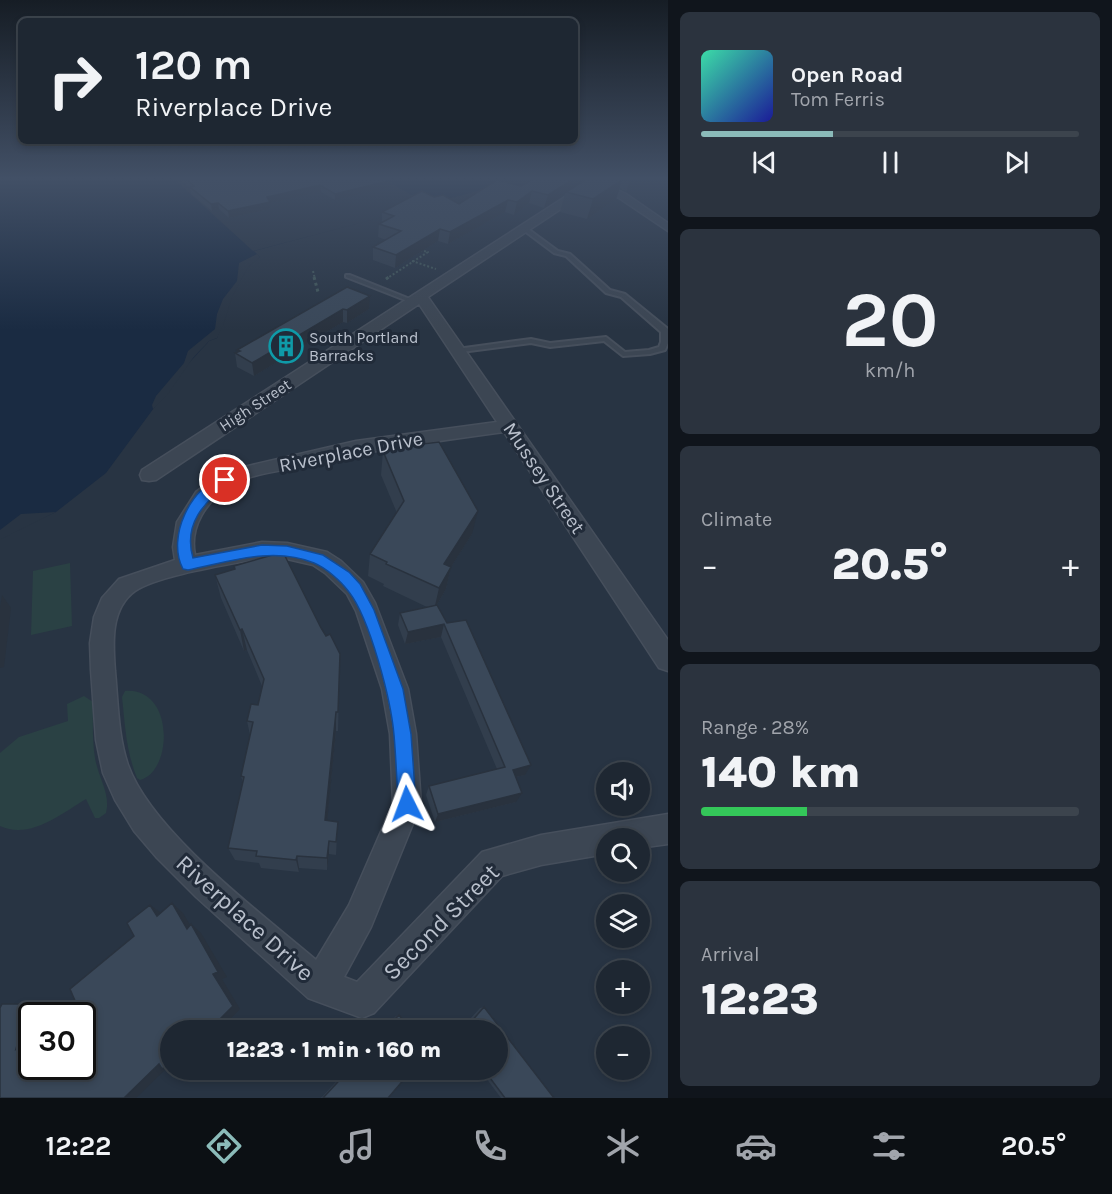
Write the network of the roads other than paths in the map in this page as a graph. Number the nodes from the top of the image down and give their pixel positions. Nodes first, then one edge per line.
1 (524, 228) joint
2 (348, 276) dead end
3 (416, 298) junction
4 (457, 351) junction
5 (508, 426) junction
6 (148, 475) dead end
7 (188, 565) junction
8 (668, 660) edge
9 (668, 829) edge
10 (650, 832) edge
11 (596, 841) edge
12 (320, 986) junction

1 - 3 street, High Street
1 - 4 lane
2 - 3 lane
3 - 4 street, Mussey Street
3 - 6 street, High Street
4 - 5 street, Mussey Street
5 - 7 street, Riverplace Drive
5 - 8 street, Mussey Street
7 - 12 street, Riverplace Drive
7 - 12 street, Riverplace Drive
9 - 10 street
11 - 12 street, Second Street

